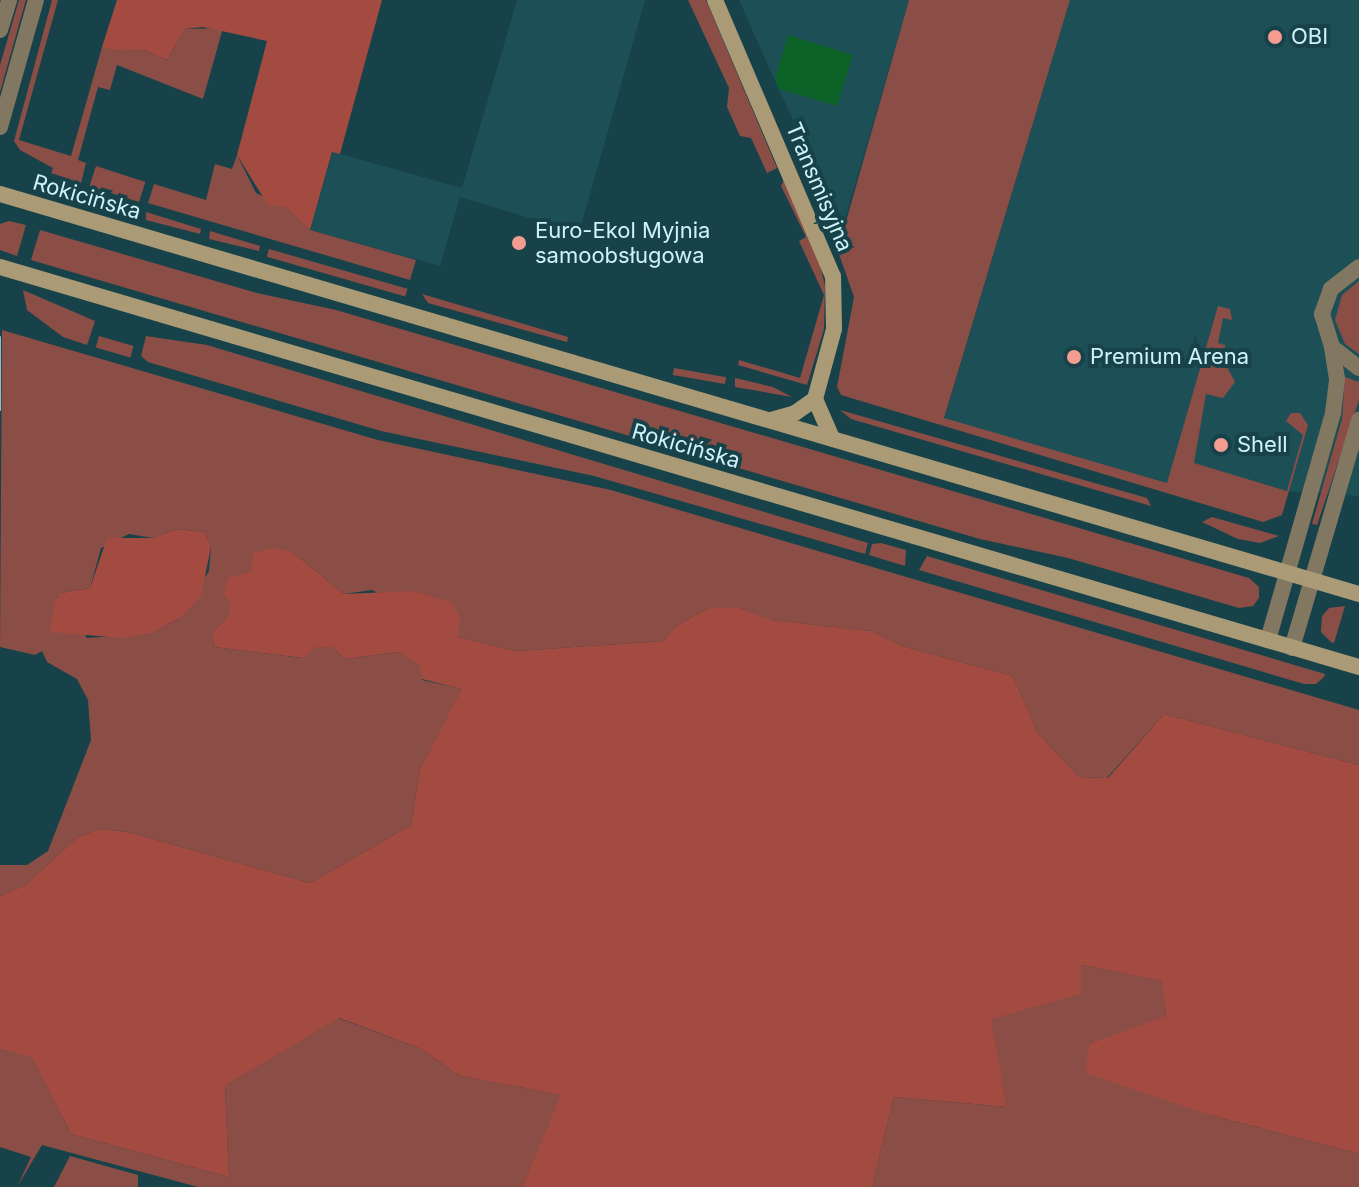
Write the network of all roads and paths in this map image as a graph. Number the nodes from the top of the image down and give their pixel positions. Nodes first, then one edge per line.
1 (9, 0) edge
2 (36, 0) edge
3 (715, 0) edge
4 (0, 30) edge
5 (0, 127) edge
6 (0, 194) edge
7 (0, 267) edge
8 (1359, 267) edge
9 (1332, 347) junction
10 (1359, 368) edge
11 (815, 399) junction
12 (771, 420) junction
13 (1359, 420) edge
14 (832, 438) junction
15 (1288, 573) junction
16 (1312, 580) junction
17 (1359, 594) edge
18 (1268, 640) junction
19 (1292, 648) junction
20 (1359, 667) edge

1 - 4 street
2 - 5 street
3 - 11 main road, Transmisyjna
6 - 12 main road, Rokicińska
7 - 18 main road, Rokicińska
8 - 9 street
9 - 10 street
9 - 15 street
11 - 12 main road
11 - 14 main road
12 - 14 main road, Rokicińska
13 - 16 street
14 - 15 main road, Rokicińska
15 - 16 main road, Rokicińska
15 - 18 street
16 - 17 main road, Rokicińska
16 - 19 street
18 - 19 main road, Rokicińska
19 - 20 main road, Rokicińska

